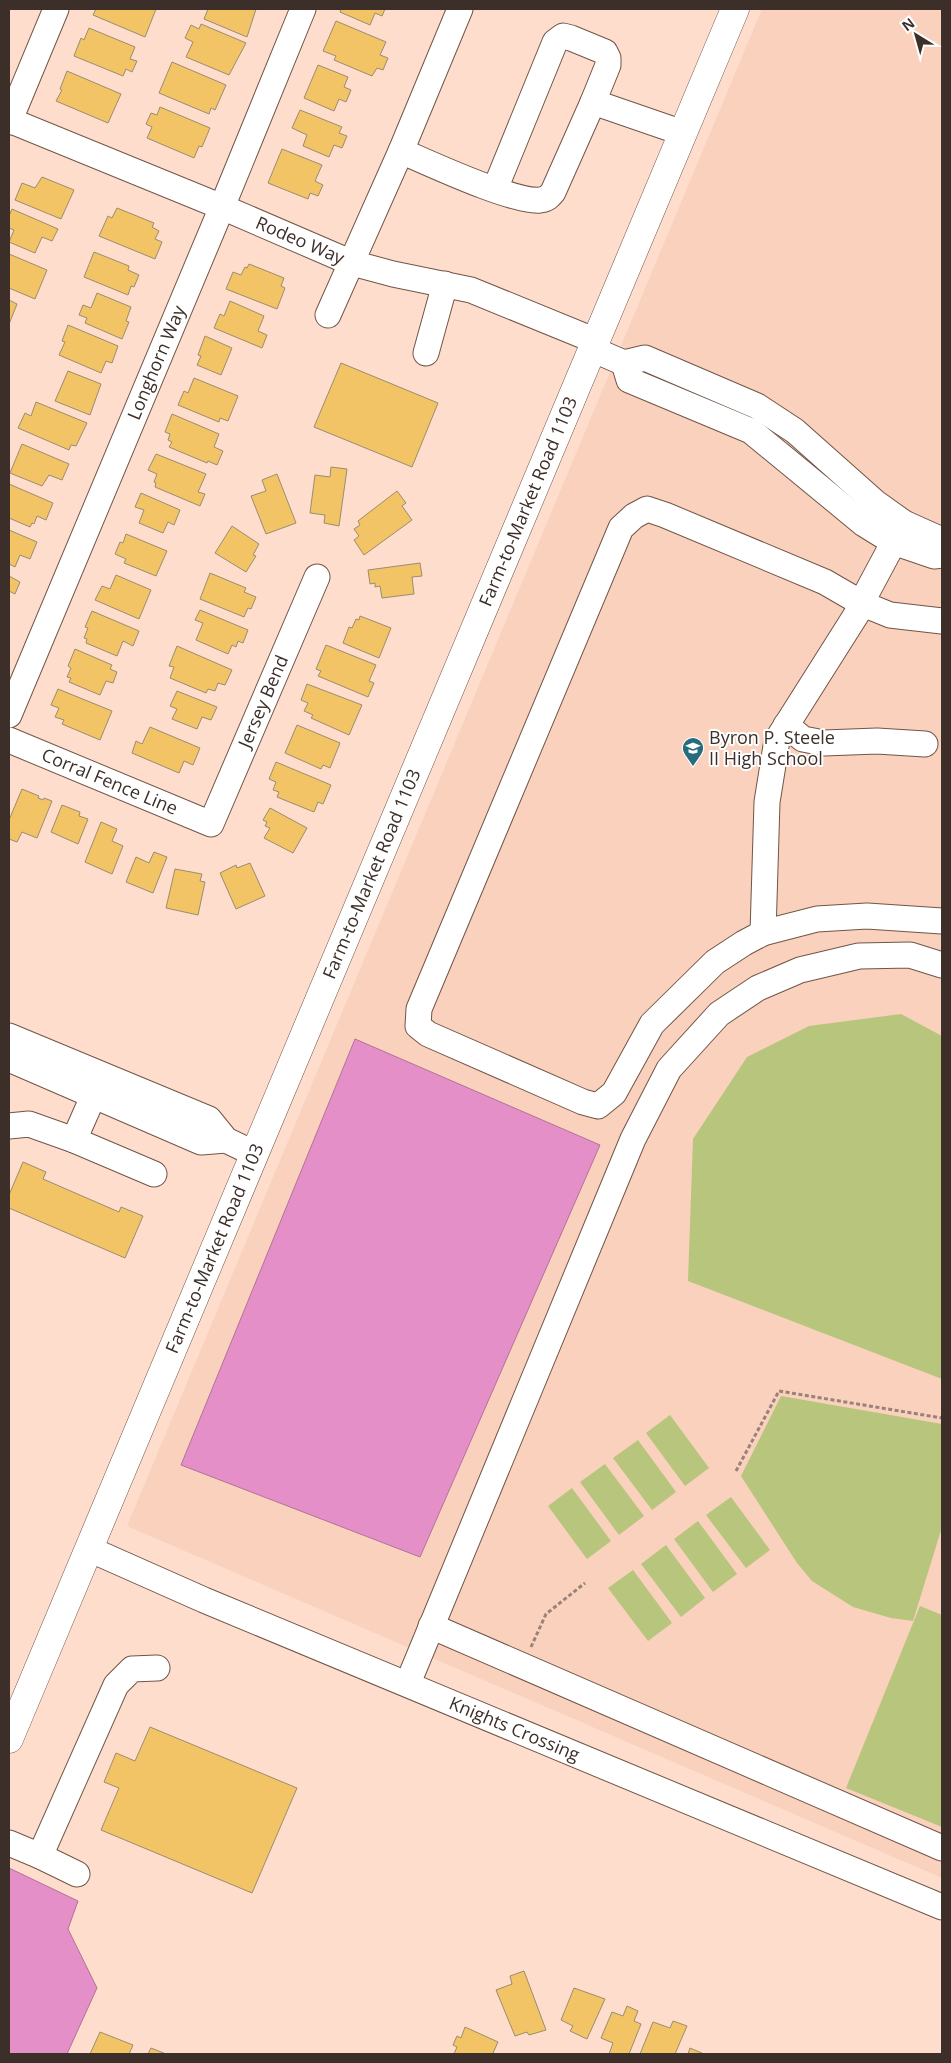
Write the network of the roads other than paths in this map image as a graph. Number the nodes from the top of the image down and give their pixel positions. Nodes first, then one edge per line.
1 (303, 9) edge
2 (460, 9) edge
3 (735, 9) edge
4 (49, 11) edge
5 (593, 102) junction
6 (9, 121) edge
7 (683, 133) junction
8 (401, 151) junction
9 (495, 189) junction
10 (222, 207) junction
11 (352, 263) junction
12 (445, 284) junction
13 (328, 315) dead end
14 (594, 345) junction
15 (426, 353) dead end
16 (899, 532) junction
17 (942, 540) edge
18 (942, 555) edge
19 (317, 577) dead end
20 (863, 604) junction
21 (942, 621) edge
22 (9, 715) edge
23 (786, 725) junction
24 (9, 740) edge
25 (925, 744) dead end
26 (211, 824) joint
27 (867, 916) junction
28 (942, 922) edge
29 (763, 932) junction
30 (871, 956) junction
31 (942, 965) edge
32 (692, 984) junction
33 (719, 1014) junction
34 (9, 1036) edge
35 (9, 1059) edge
36 (98, 1086) junction
37 (9, 1126) edge
38 (74, 1140) junction
39 (255, 1154) junction
40 (154, 1174) dead end
41 (88, 1549) junction
42 (431, 1626) junction
43 (157, 1668) dead end
44 (408, 1683) junction
45 (9, 1739) edge
46 (9, 1843) edge
47 (942, 1848) edge
48 (40, 1856) junction
49 (77, 1874) dead end
50 (942, 1907) edge

1 - 10 street, Longhorn Way
2 - 8 street
3 - 7 main road, Farm-to-Market Road 1103
4 - 6 street
5 - 7 street
5 - 9 street
5 - 9 street
6 - 10 street, Rodeo Way
7 - 14 main road, Farm-to-Market Road 1103
8 - 9 street
8 - 11 street
10 - 11 street, Rodeo Way
10 - 22 street, Longhorn Way
11 - 12 street, Rodeo Way
11 - 13 street
12 - 14 street, Rodeo Way
12 - 15 street
14 - 16 street, Rodeo Way
14 - 39 main road, Farm-to-Market Road 1103
16 - 17 street
16 - 18 street
16 - 20 street
19 - 26 street, Jersey Bend
20 - 21 street
20 - 23 street
20 - 32 street
23 - 25 street
23 - 29 street
24 - 26 street, Corral Fence Line
27 - 28 street
27 - 29 street
27 - 30 street
29 - 32 street
30 - 31 street
30 - 33 street
32 - 33 street
33 - 42 street
34 - 36 street
35 - 36 street
36 - 38 street
36 - 39 street
37 - 38 street
38 - 40 street
39 - 41 main road, Farm-to-Market Road 1103
41 - 44 street, Knights Crossing
41 - 45 main road, Farm-to-Market Road 1103
42 - 44 street
42 - 47 street
43 - 48 street
44 - 50 street, Knights Crossing
46 - 48 street
48 - 49 street

